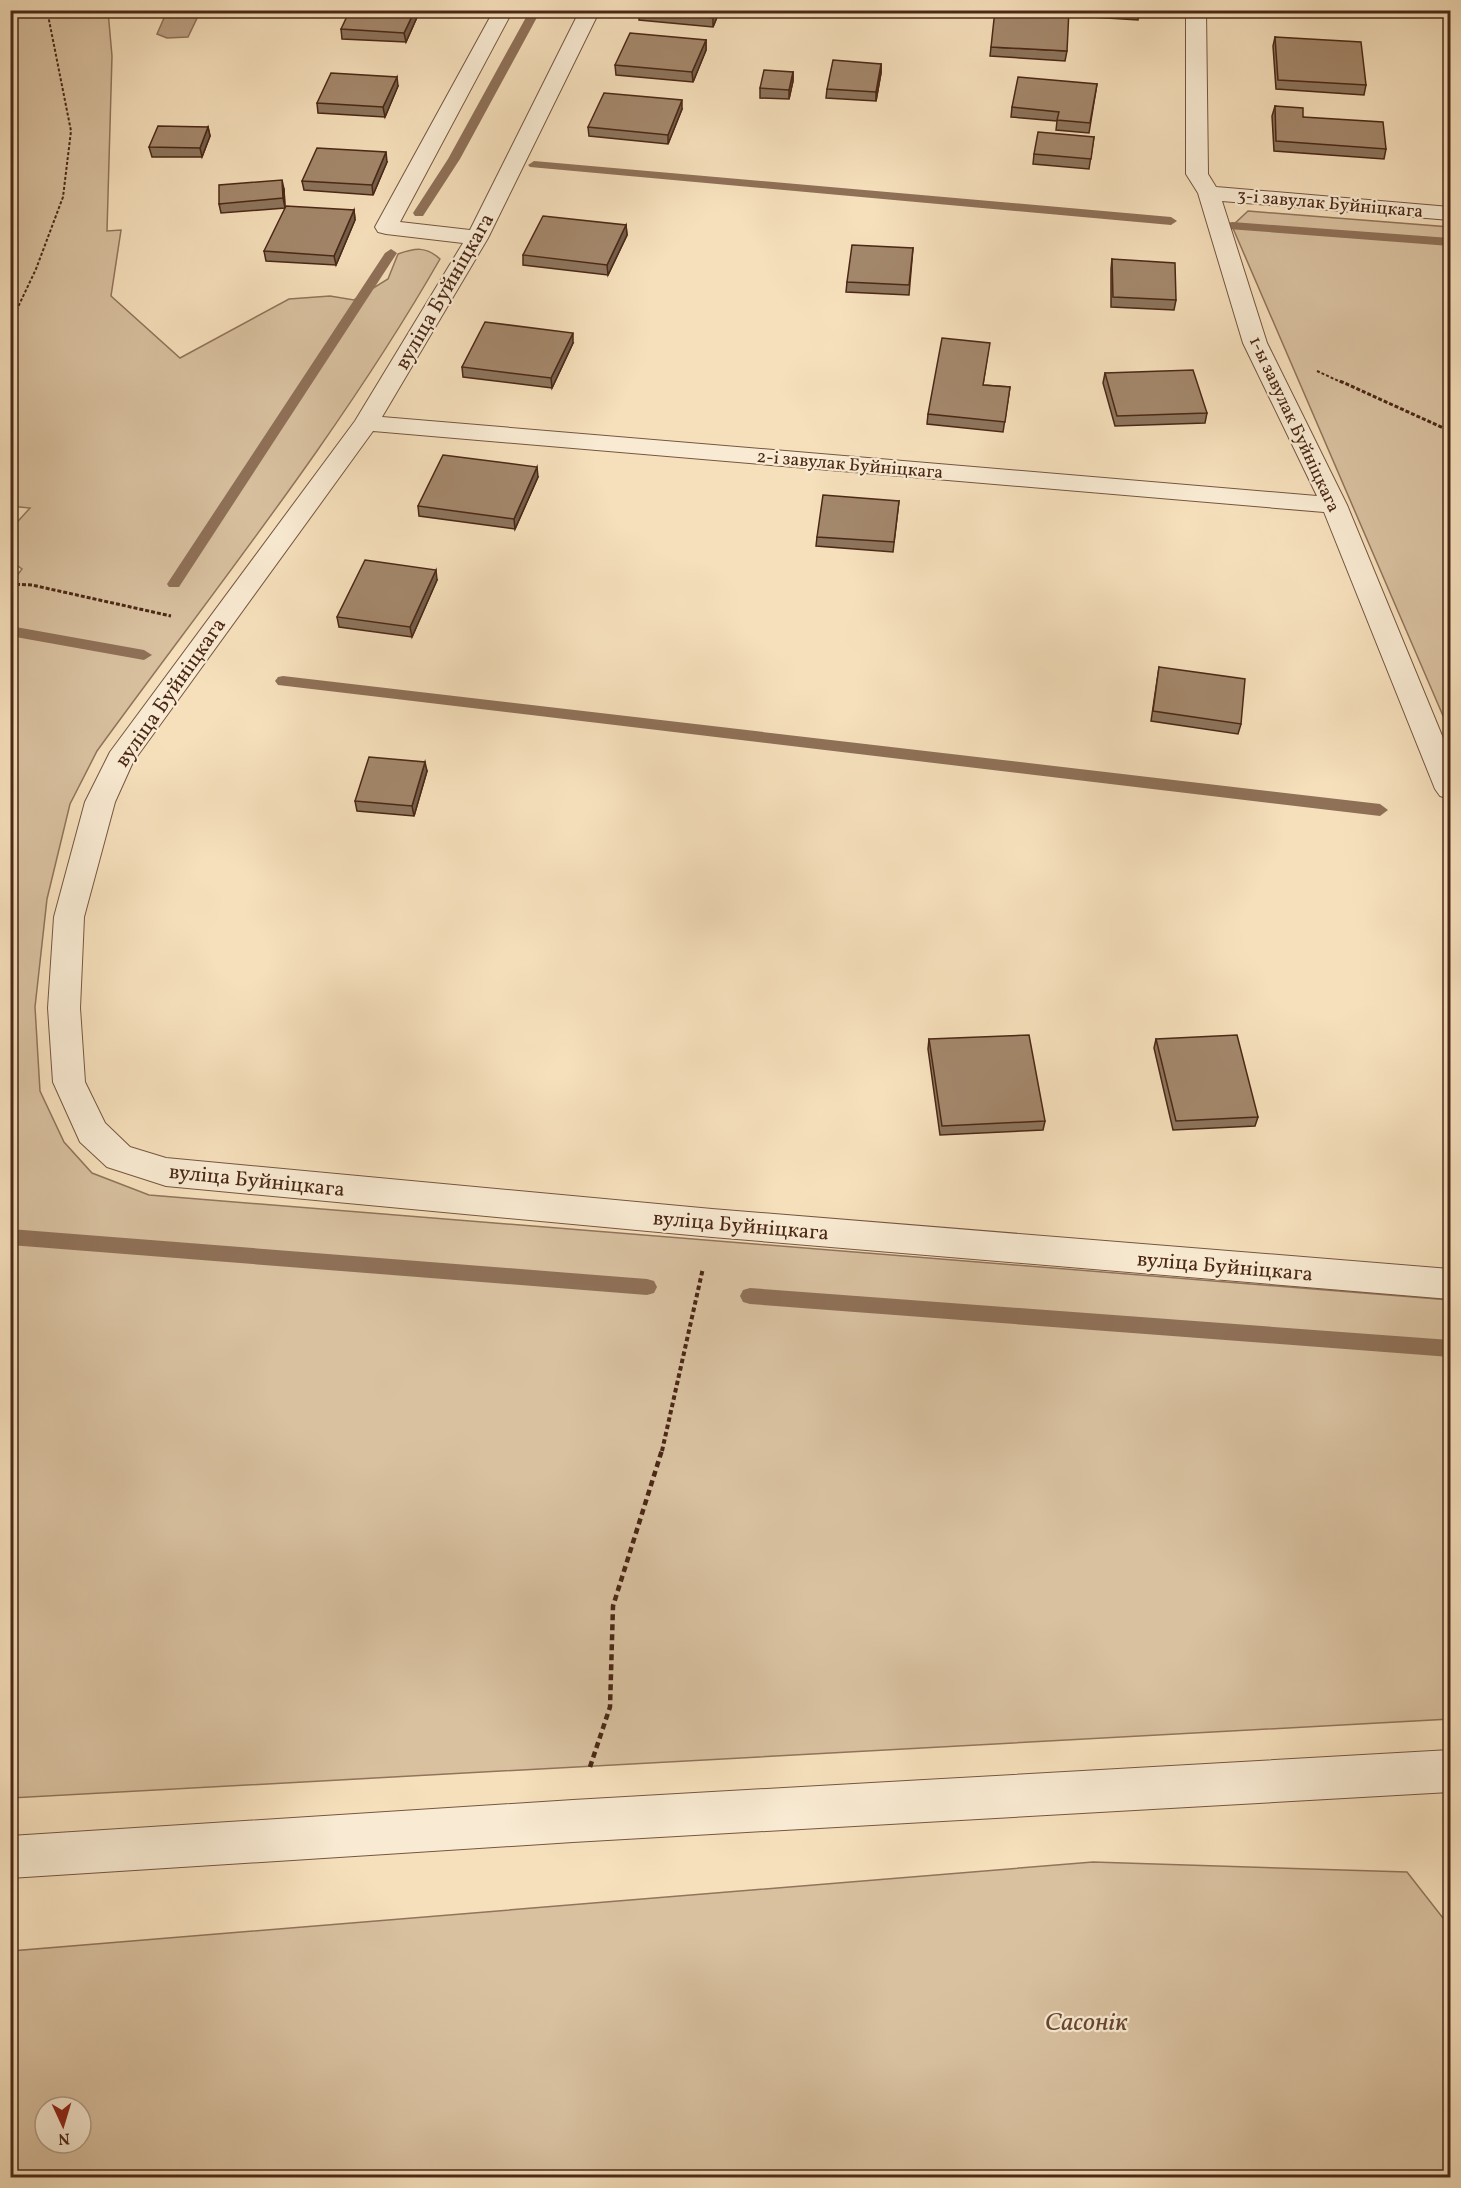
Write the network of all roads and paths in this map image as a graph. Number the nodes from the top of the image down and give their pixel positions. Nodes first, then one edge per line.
1 (47, 10) edge
2 (504, 10) edge
3 (590, 10) edge
4 (1196, 10) edge
5 (1209, 194) junction
6 (1450, 213) edge
7 (477, 238) junction
8 (10, 324) edge
9 (1255, 342) junction
10 (366, 423) junction
11 (1450, 431) edge
12 (1334, 505) junction
13 (10, 584) edge
14 (215, 626) junction
15 (1450, 789) edge
16 (712, 1224) junction
17 (1450, 1284) edge
18 (1450, 1771) edge
19 (573, 1821) junction
20 (10, 1857) edge

1 - 8 path
2 - 7 street
3 - 7 street, вуліца Буйніцкага
4 - 5 street, 1-ы завулак Буйніцкага
5 - 6 street, 3-і завулак Буйніцкага
5 - 9 street, 1-ы завулак Буйніцкага
7 - 10 street, вуліца Буйніцкага
9 - 11 path
9 - 12 street, 1-ы завулак Буйніцкага
10 - 12 street, 2-і завулак Буйніцкага
10 - 14 street, вуліца Буйніцкага
12 - 15 street, 1-ы завулак Буйніцкага
13 - 14 path
14 - 16 street, вуліца Буйніцкага
16 - 17 street, вуліца Буйніцкага
16 - 19 path
18 - 19 street
19 - 20 street

